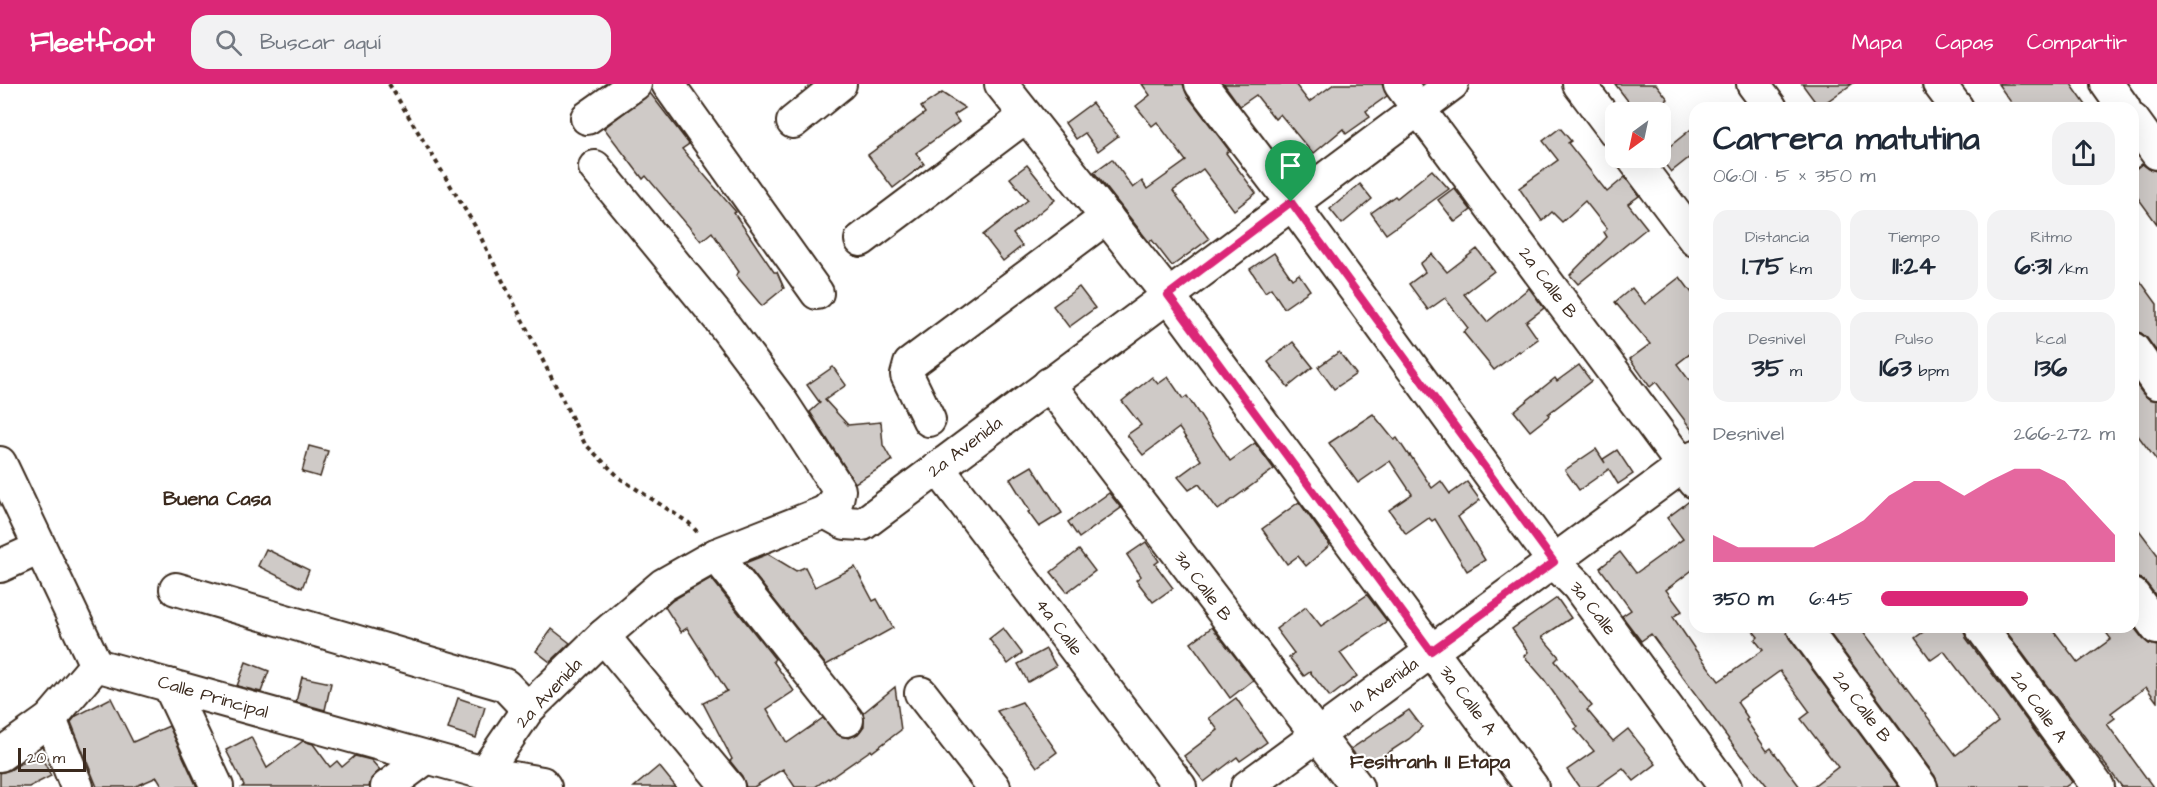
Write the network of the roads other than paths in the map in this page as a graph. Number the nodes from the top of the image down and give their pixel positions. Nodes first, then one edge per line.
1 (635, 84) edge
2 (669, 84) edge
3 (840, 84) edge
4 (1001, 84) edge
5 (1201, 84) edge
6 (1452, 84) edge
7 (1579, 84) edge
8 (1754, 84) edge
9 (1939, 84) edge
10 (2107, 84) edge
11 (1409, 96) edge
12 (1767, 102) edge
13 (1952, 102) edge
14 (2121, 102) edge
15 (1026, 116) junction
16 (587, 118) dead end
17 (1605, 118) edge
18 (793, 122) dead end
19 (595, 168) dead end
20 (1641, 168) edge
21 (1291, 202) junction
22 (1107, 218) junction
23 (1689, 232) edge
24 (861, 240) dead end
25 (817, 293) dead end
26 (1168, 295) junction
27 (2139, 358) edge
28 (2157, 383) edge
29 (1049, 384) junction
30 (929, 420) dead end
31 (0, 464) edge
32 (1689, 465) edge
33 (938, 468) junction
34 (1689, 469) edge
35 (825, 512) junction
36 (40, 548) junction
37 (716, 555) junction
38 (1554, 562) junction
39 (0, 566) edge
40 (176, 589) dead end
41 (2139, 603) edge
42 (2157, 627) edge
43 (1807, 633) edge
44 (1985, 633) edge
45 (603, 636) junction
46 (1431, 651) junction
47 (96, 665) junction
48 (169, 685) junction
49 (921, 693) dead end
50 (528, 709) junction
51 (50, 719) junction
52 (847, 720) dead end
53 (1317, 734) junction
54 (0, 755) edge
55 (427, 757) junction
56 (484, 773) junction
57 (77, 787) edge
58 (217, 787) edge
59 (387, 787) edge
60 (545, 787) edge
61 (728, 787) edge
62 (994, 787) edge
63 (1180, 787) edge
64 (1247, 787) edge
65 (1357, 787) edge
66 (1532, 787) edge
67 (1725, 787) edge
68 (1921, 787) edge
69 (2097, 787) edge

1 - 16 street
2 - 25 street
3 - 18 street
4 - 15 street, 3a Calle A
5 - 21 street, 3a Calle
6 - 11 street, 2a Avenida
7 - 17 street
8 - 12 street
9 - 13 street
10 - 14 street
11 - 21 street, 2a Avenida
11 - 32 street, 2a Calle B
15 - 22 street, 3a Calle A
15 - 24 street
19 - 35 street
20 - 23 street
21 - 26 street, 2a Avenida
21 - 38 street, 3a Calle
22 - 26 street, 3a Calle A
22 - 30 street
26 - 29 street, 2a Avenida
26 - 46 street, 3a Calle A
27 - 28 street
29 - 33 street, 2a Avenida
29 - 53 street, 3a Calle B
31 - 36 street
33 - 35 street, 2a Avenida
33 - 63 street, 4a Calle
34 - 38 street, 1a Avenida
35 - 37 street, 2a Avenida
36 - 39 street
36 - 47 street
37 - 45 street, 2a Avenida
37 - 52 street
38 - 46 street, 1a Avenida
38 - 67 street, 3a Calle
40 - 50 street
41 - 42 street
43 - 68 street, 2a Calle B
44 - 69 street, 2a Calle A
45 - 50 street, 2a Avenida
45 - 61 street
46 - 53 street, 1a Avenida
46 - 66 street, 3a Calle A
47 - 48 street, Calle Principal
47 - 51 street
48 - 55 street, Calle Principal
48 - 58 street
49 - 62 street
50 - 56 street, 2a Avenida
51 - 54 street
51 - 57 street
53 - 64 street, 1a Avenida
53 - 65 street, 3a Calle B
55 - 56 street, Calle Principal
55 - 59 street
56 - 60 street, Calle Principal

